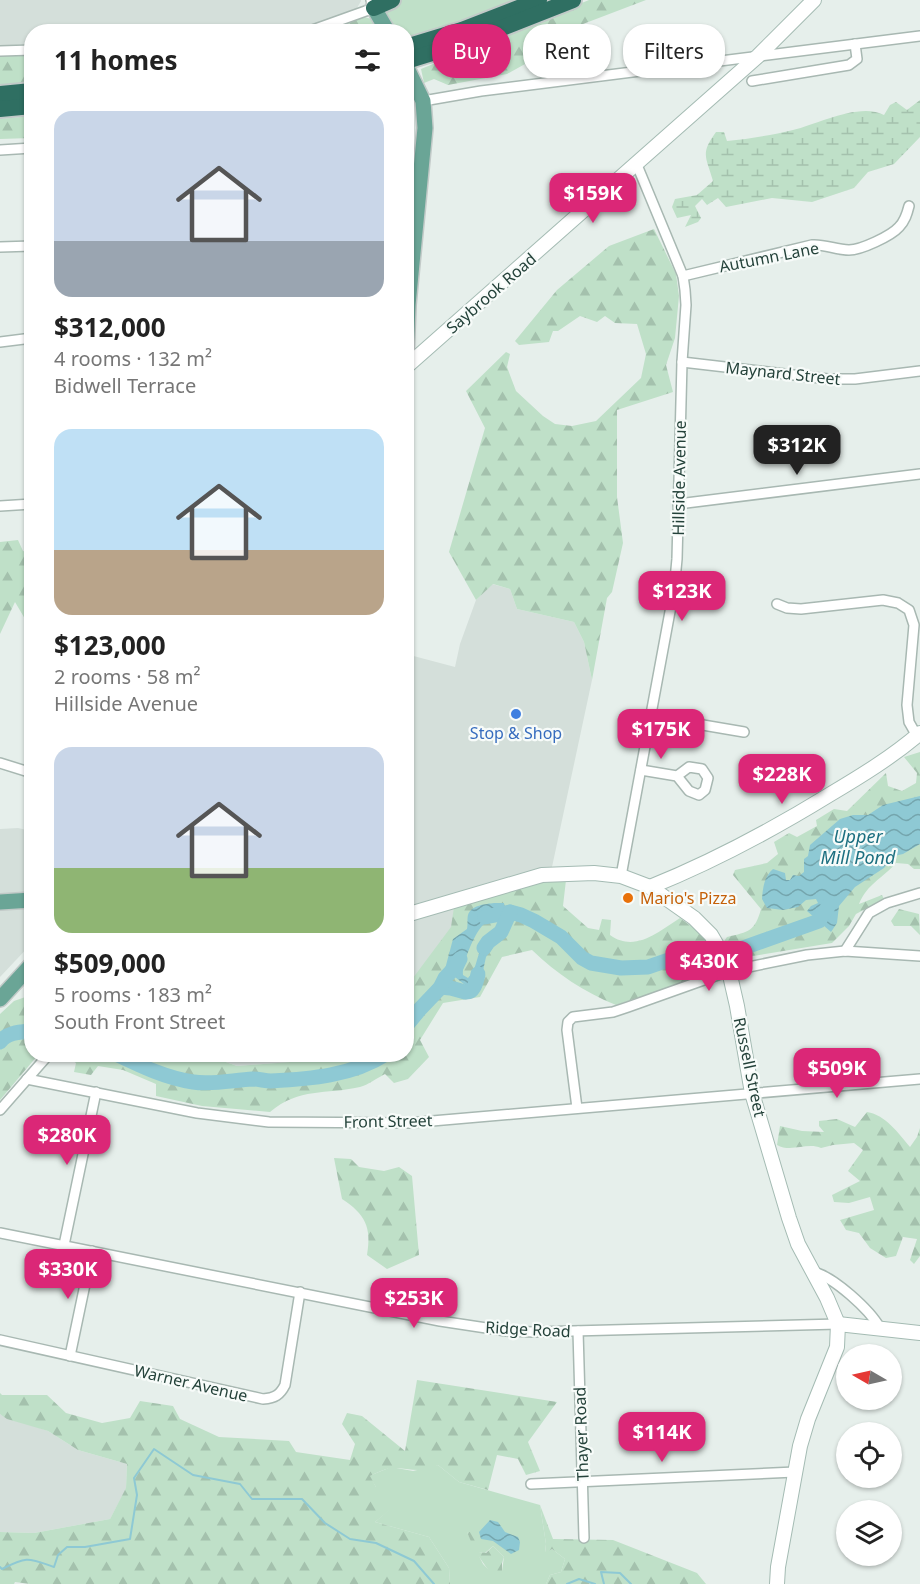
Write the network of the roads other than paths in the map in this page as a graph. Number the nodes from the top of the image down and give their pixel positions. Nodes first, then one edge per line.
1 (392, 0) edge
2 (539, 0) edge
3 (573, 0) edge
4 (814, 0) edge
5 (373, 4) edge
6 (326, 24) edge
7 (383, 24) edge
8 (920, 36) edge
9 (855, 44) junction
10 (414, 45) edge
11 (24, 50) edge
12 (0, 51) edge
13 (758, 56) junction
14 (414, 58) edge
15 (752, 81) dead end
16 (414, 82) edge
17 (24, 92) edge
18 (0, 94) edge
19 (423, 101) junction
20 (24, 107) edge
21 (0, 109) edge
22 (24, 148) edge
23 (0, 150) edge
24 (636, 165) junction
25 (909, 206) dead end
26 (414, 236) edge
27 (24, 246) edge
28 (0, 248) edge
29 (683, 276) junction
30 (24, 339) edge
31 (0, 342) edge
32 (414, 360) edge
33 (681, 362) junction
34 (920, 371) edge
35 (920, 474) edge
36 (24, 504) edge
37 (678, 504) junction
38 (0, 506) edge
39 (777, 604) dead end
40 (650, 716) junction
41 (744, 732) dead end
42 (918, 734) edge
43 (0, 763) edge
44 (24, 770) edge
45 (641, 770) junction
46 (677, 776) dead end
47 (621, 876) junction
48 (650, 888) junction
49 (920, 893) edge
50 (24, 900) edge
51 (0, 902) edge
52 (414, 913) edge
53 (845, 951) junction
54 (920, 956) edge
55 (726, 965) junction
56 (24, 973) edge
57 (0, 999) edge
58 (42, 1062) edge
59 (27, 1079) junction
60 (920, 1079) edge
61 (96, 1092) junction
62 (752, 1093) junction
63 (577, 1108) junction
64 (0, 1110) edge
65 (0, 1233) edge
66 (64, 1245) junction
67 (92, 1251) junction
68 (813, 1272) junction
69 (300, 1292) junction
70 (838, 1324) junction
71 (880, 1328) junction
72 (578, 1331) junction
73 (920, 1333) edge
74 (0, 1340) edge
75 (70, 1356) junction
76 (795, 1472) junction
77 (582, 1480) junction
78 (531, 1484) dead end
79 (584, 1538) dead end
80 (777, 1584) edge
81 (786, 1584) edge

1 - 5 highway
2 - 10 highway
3 - 14 highway
4 - 13 main road, Saybrook Road
5 - 6 street
5 - 7 main road
8 - 9 street
9 - 13 street
9 - 15 street
11 - 12 street
13 - 19 street
13 - 24 main road, Saybrook Road
16 - 19 main road
17 - 18 highway
19 - 26 main road
20 - 21 highway
22 - 23 street
24 - 29 street, Hillside Avenue
24 - 32 main road, Saybrook Road
25 - 29 street, Autumn Lane
27 - 28 street
29 - 33 street, Hillside Avenue
30 - 31 street
33 - 34 street, Maynard Street
33 - 37 street, Hillside Avenue
35 - 37 street
36 - 38 street
37 - 40 street, Hillside Avenue
39 - 42 street
40 - 41 street
40 - 45 street, Hillside Avenue
42 - 48 main road
43 - 44 street
45 - 46 street
45 - 47 street, Hillside Avenue
47 - 48 main road, Russell Street
47 - 52 main road, Russell Street
48 - 55 main road, Russell Street
49 - 53 street
50 - 51 main road
53 - 54 street
53 - 55 street
55 - 62 main road, Russell Street
55 - 63 street
56 - 57 main road
58 - 59 street
59 - 61 street, Front Street
59 - 64 street
60 - 62 street, Front Street
61 - 63 street, Front Street
61 - 66 street
62 - 63 street, Front Street
62 - 68 main road, Russell Street
65 - 66 street, Ridge Road
66 - 67 street, Ridge Road
67 - 69 street, Ridge Road
67 - 75 street
68 - 70 main road, Russell Street
68 - 71 street
69 - 72 street, Ridge Road
69 - 75 street, Warner Avenue
70 - 71 main road, Ridge Road
70 - 72 street, Ridge Road
70 - 76 main road
71 - 73 main road, Ridge Road
72 - 77 street, Thayer Road
74 - 75 street, Warner Avenue
76 - 77 street
76 - 80 main road
77 - 78 street
77 - 79 street, Thayer Road
80 - 81 street

